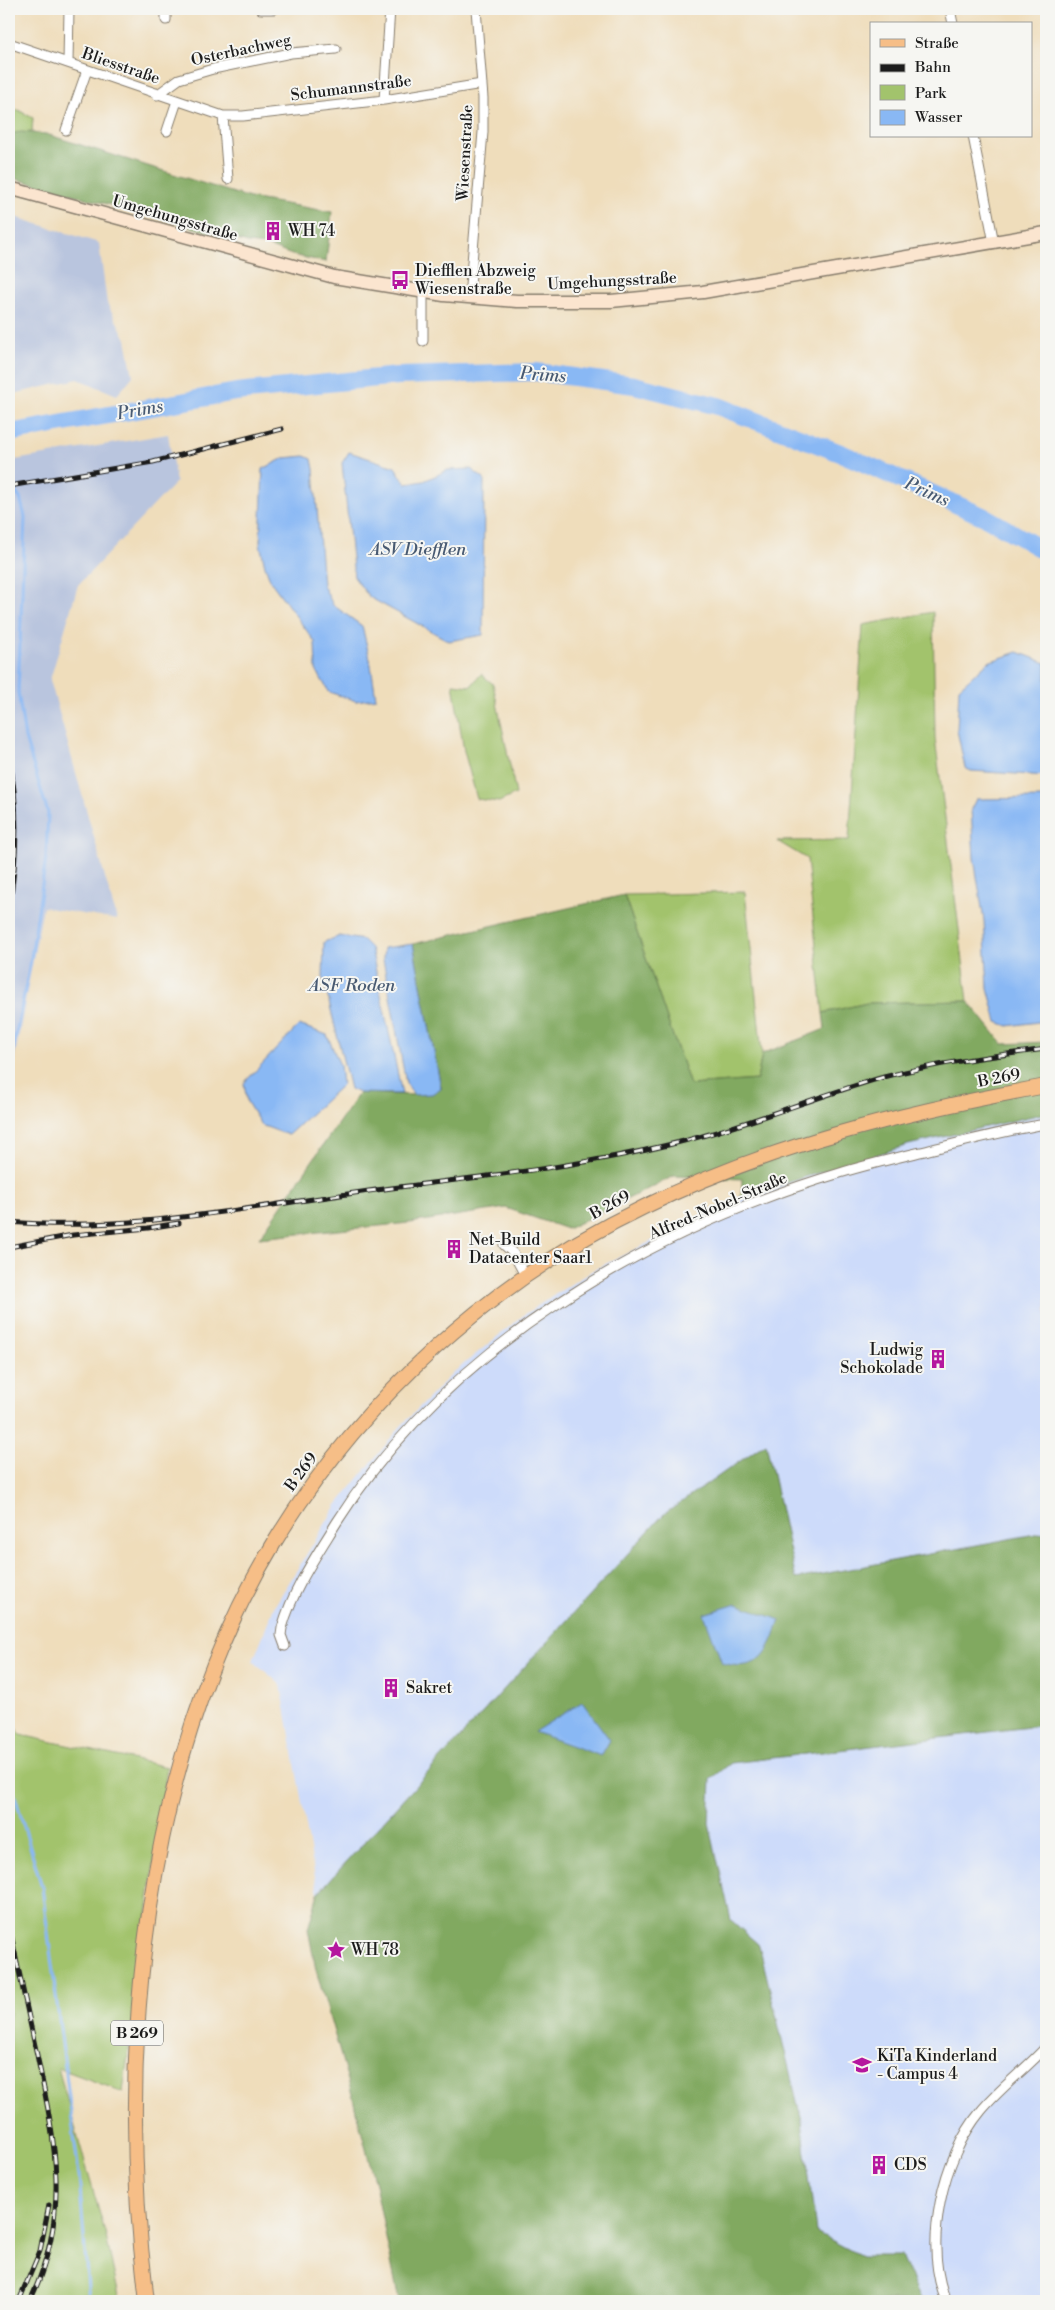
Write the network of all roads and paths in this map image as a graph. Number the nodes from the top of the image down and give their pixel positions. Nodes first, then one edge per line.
1 (69, 9) edge
2 (166, 9) edge
3 (261, 9) edge
4 (274, 9) edge
5 (390, 9) edge
6 (476, 9) edge
7 (950, 9) edge
8 (166, 20) dead end
9 (953, 22) edge
10 (9, 43) edge
11 (336, 49) dead end
12 (68, 64) junction
13 (88, 70) junction
14 (482, 84) junction
15 (157, 95) junction
16 (384, 100) junction
17 (177, 101) junction
18 (223, 116) junction
19 (66, 130) dead end
20 (167, 131) dead end
21 (973, 138) edge
22 (228, 179) dead end
23 (9, 188) edge
24 (1046, 234) edge
25 (994, 243) junction
26 (423, 293) junction
27 (469, 298) junction
28 (423, 341) dead end
29 (1046, 1086) edge
30 (1046, 1124) edge
31 (504, 1246) dead end
32 (526, 1277) junction
33 (285, 1646) dead end
34 (1046, 2047) edge
35 (147, 2301) edge
36 (946, 2301) edge

1 - 12 street
2 - 8 street
3 - 4 street
5 - 16 street
6 - 14 street, Wiesenstraße
7 - 9 street
10 - 12 street, Bliesstraße
11 - 15 street, Osterbachweg
12 - 13 street, Bliesstraße
13 - 15 street, Bliesstraße
13 - 19 street
14 - 16 street, Schumannstraße
14 - 27 street, Wiesenstraße
15 - 17 street, Bliesstraße
16 - 18 street, Schumannstraße
17 - 18 street, Bliesstraße
17 - 20 street
18 - 22 street
21 - 25 street
23 - 26 main road, Umgehungsstraße
24 - 25 main road, Umgehungsstraße
25 - 27 main road, Umgehungsstraße
26 - 27 main road, Umgehungsstraße
26 - 28 street
29 - 32 main road, B 269 / B 269
30 - 33 street, Alfred-Nobel-Straße
31 - 32 street
32 - 35 main road, B 269 / B 269
34 - 36 street

